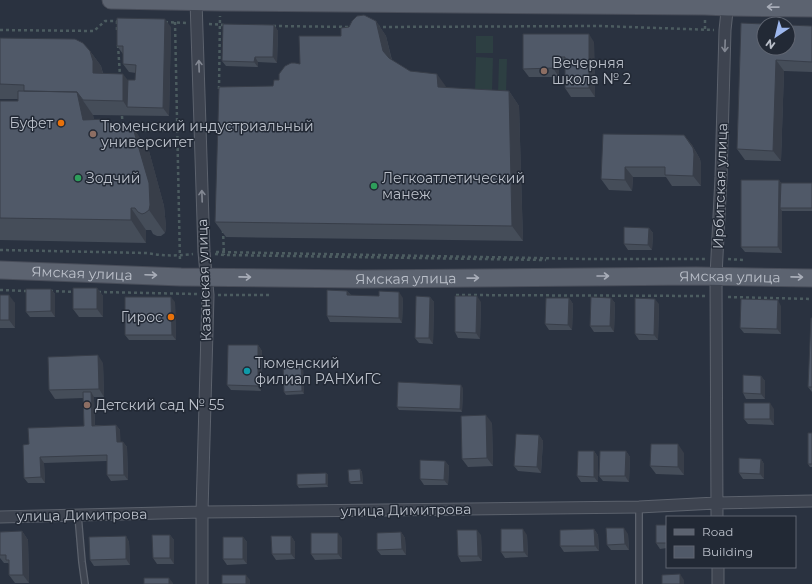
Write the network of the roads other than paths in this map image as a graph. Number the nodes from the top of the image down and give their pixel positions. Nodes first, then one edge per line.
1 (111, 0) edge
2 (196, 1) edge
3 (404, 2) edge
4 (728, 3) edge
5 (812, 8) edge
6 (716, 266) junction
7 (0, 270) edge
8 (206, 276) junction
9 (812, 278) edge
10 (812, 501) edge
11 (716, 503) junction
12 (639, 507) junction
13 (202, 512) junction
14 (78, 515) junction
15 (717, 516) edge
16 (0, 517) edge
17 (718, 568) edge
18 (85, 584) edge
19 (202, 584) edge
20 (639, 584) edge
21 (718, 584) edge

1 - 2 main road
2 - 3 main road
8 -> 2 street, Казанская улица
3 - 4 main road
5 -> 4 main road
4 -> 6 street, Ирбитская улица
8 -> 6 main road, Ямская улица
6 -> 9 main road, Ямская улица
6 - 11 street, Ирбитская улица
7 -> 8 main road, Ямская улица
8 - 13 street, Казанская улица
10 - 11 street, улица Димитрова
11 - 12 street, улица Димитрова
11 - 15 street, Ирбитская улица
12 - 13 street, улица Димитрова
12 - 20 lane
13 - 14 street, улица Димитрова
13 - 19 street, Казанская улица
14 - 16 street, улица Димитрова
14 - 18 lane
17 - 21 street

